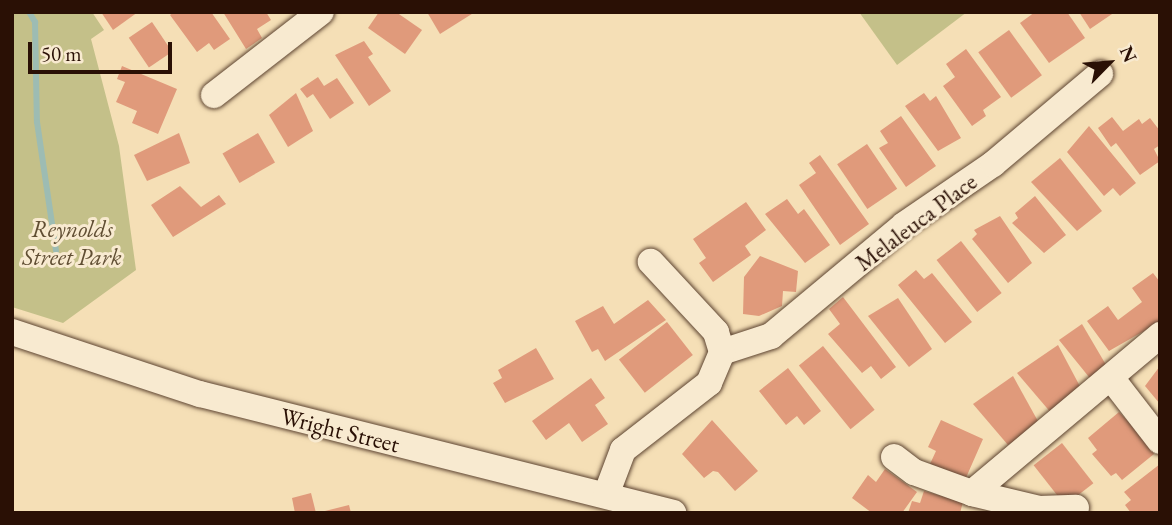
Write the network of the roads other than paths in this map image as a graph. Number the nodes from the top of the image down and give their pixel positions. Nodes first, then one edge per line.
1 (321, 12) edge
2 (1100, 74) dead end
3 (214, 95) dead end
4 (651, 262) dead end
5 (12, 332) edge
6 (1160, 335) edge
7 (722, 352) junction
8 (1112, 379) junction
9 (1160, 440) edge
10 (894, 457) dead end
11 (972, 493) junction
12 (606, 495) junction
13 (1076, 508) dead end
14 (673, 513) edge

1 - 3 street
2 - 7 street, Melaleuca Place
4 - 7 street
5 - 12 street, Wright Street
6 - 8 street
7 - 12 street
8 - 9 street
8 - 11 street
10 - 11 street
11 - 13 street
12 - 14 street, Wright Street

